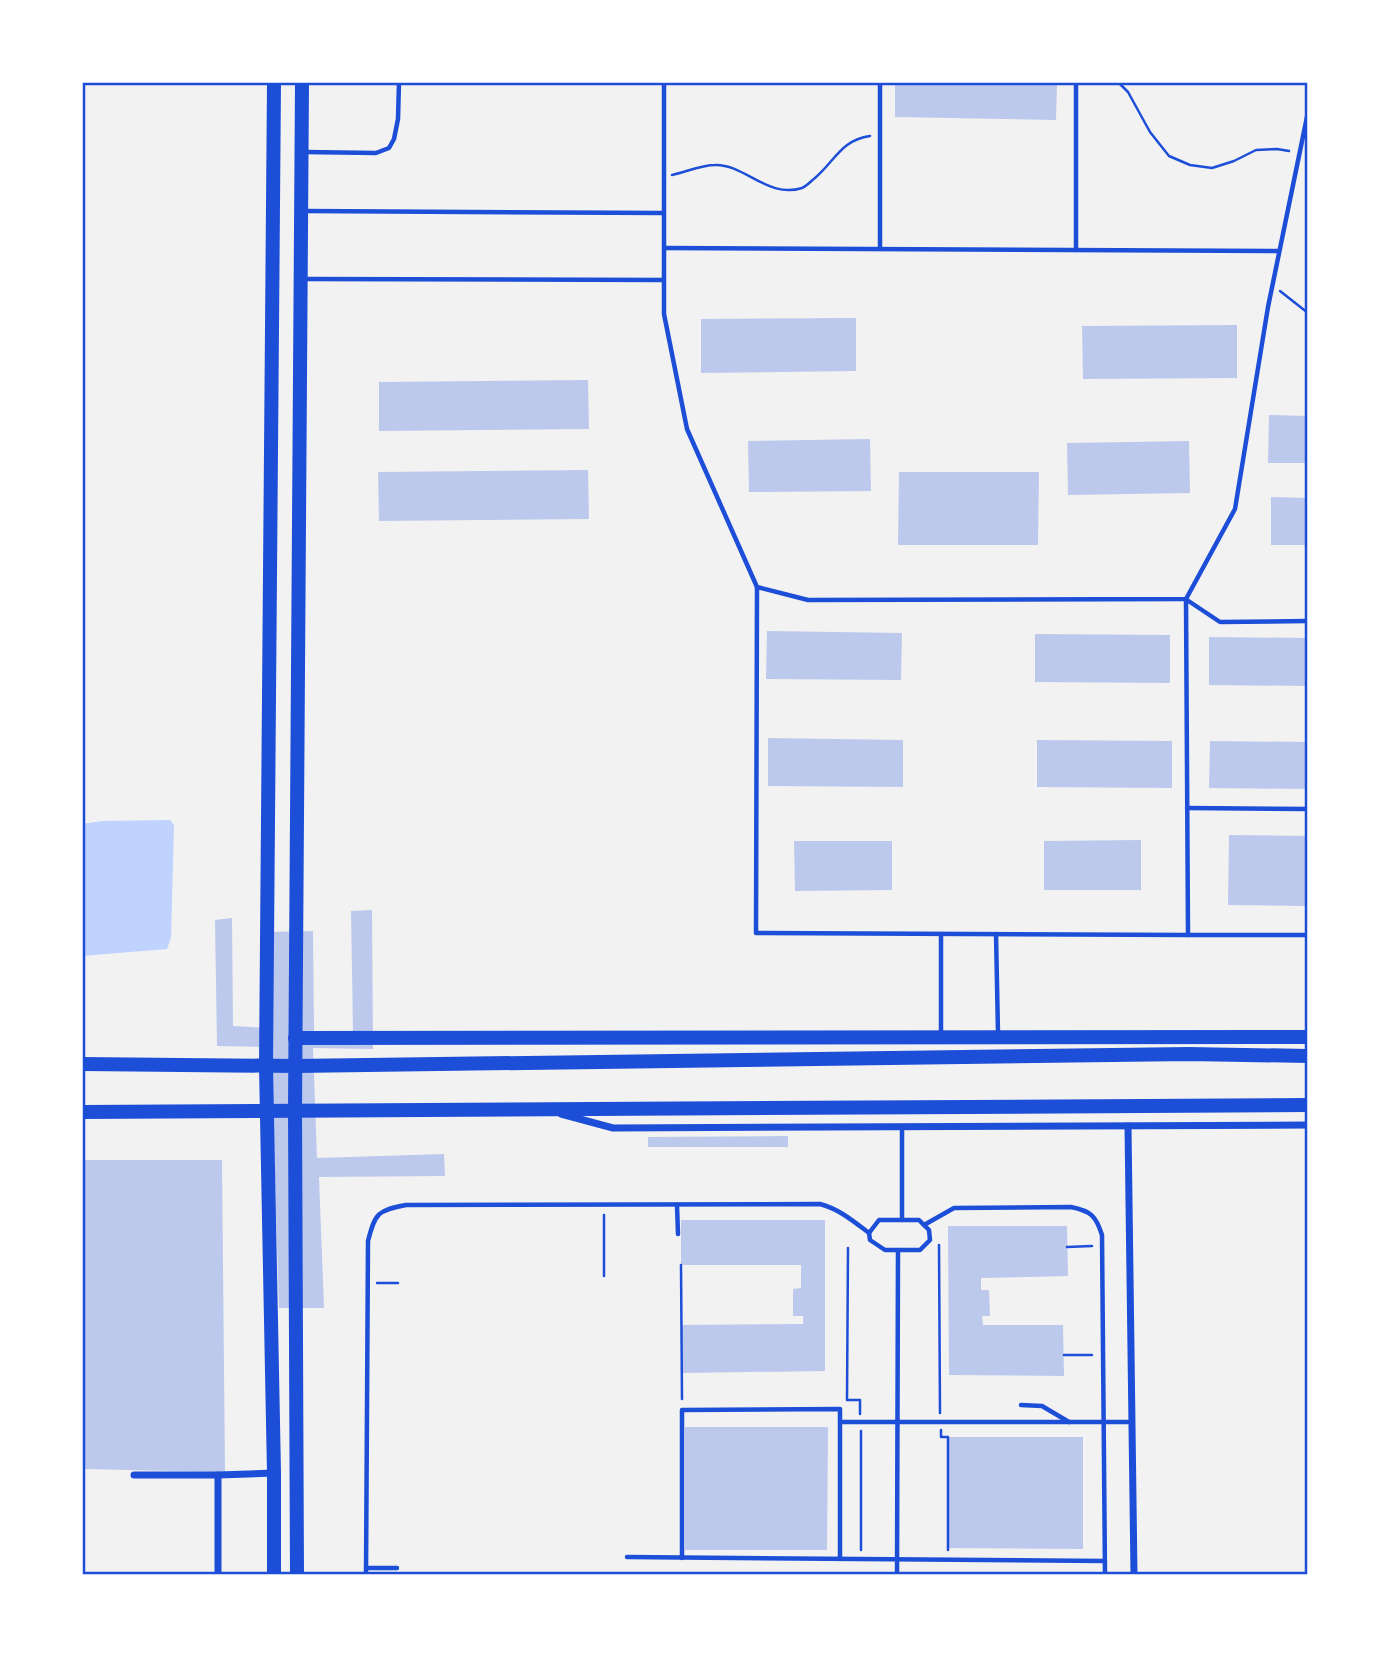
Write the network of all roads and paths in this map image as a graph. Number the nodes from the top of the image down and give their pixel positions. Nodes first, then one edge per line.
1 (274, 82) edge
2 (302, 82) edge
3 (399, 82) edge
4 (664, 82) edge
5 (880, 82) edge
6 (1076, 82) edge
7 (1118, 82) edge
8 (1308, 111) edge
9 (880, 134) junction
10 (301, 152) junction
11 (1299, 153) junction
12 (664, 177) junction
13 (301, 211) junction
14 (664, 213) junction
15 (664, 248) junction
16 (880, 249) junction
17 (1076, 250) junction
18 (1279, 251) junction
19 (301, 279) junction
20 (664, 280) junction
21 (1272, 285) junction
22 (1308, 313) edge
23 (757, 587) junction
24 (1186, 599) junction
25 (1308, 621) edge
26 (1187, 808) junction
27 (1308, 809) edge
28 (941, 934) junction
29 (996, 934) junction
30 (1308, 934) edge
31 (1188, 935) junction
32 (1308, 1037) edge
33 (295, 1038) junction
34 (941, 1038) junction
35 (998, 1038) junction
36 (1308, 1056) edge
37 (82, 1064) edge
38 (265, 1066) junction
39 (295, 1066) junction
40 (1308, 1105) edge
41 (543, 1109) junction
42 (295, 1110) junction
43 (82, 1112) edge
44 (267, 1112) junction
45 (1308, 1125) edge
46 (1128, 1126) junction
47 (902, 1127) junction
48 (604, 1205) junction
49 (677, 1205) junction
50 (902, 1220) junction
51 (924, 1225) junction
52 (869, 1233) junction
53 (678, 1234) dead end
54 (939, 1238) dead end
55 (1102, 1246) junction
56 (1067, 1247) dead end
57 (848, 1248) dead end
58 (898, 1250) junction
59 (681, 1265) dead end
60 (604, 1276) dead end
61 (367, 1283) junction
62 (398, 1283) dead end
63 (1064, 1355) dead end
64 (1103, 1355) junction
65 (1021, 1405) dead end
66 (682, 1410) junction
67 (840, 1422) junction
68 (860, 1422) junction
69 (898, 1422) junction
70 (941, 1422) junction
71 (1069, 1422) junction
72 (1104, 1422) junction
73 (1132, 1422) junction
74 (274, 1473) junction
75 (134, 1475) dead end
76 (218, 1475) junction
77 (627, 1558) dead end
78 (682, 1558) junction
79 (840, 1559) junction
80 (861, 1559) junction
81 (897, 1559) junction
82 (948, 1559) junction
83 (1105, 1561) junction
84 (366, 1568) junction
85 (397, 1568) dead end
86 (218, 1575) edge
87 (274, 1575) edge
88 (297, 1575) edge
89 (366, 1575) edge
90 (897, 1575) edge
91 (1105, 1575) edge
92 (1134, 1575) edge

1 - 38 main road
2 - 10 main road
3 - 10 lane
4 - 12 lane
5 - 9 lane
6 - 17 lane
7 - 11 path
8 - 11 lane
9 - 12 path
9 - 16 lane
10 - 13 main road
11 - 18 lane
12 - 14 lane
13 - 14 lane
13 - 19 main road
14 - 15 lane
15 - 16 lane
15 - 20 lane
16 - 17 lane
17 - 18 lane
18 - 21 lane
19 - 20 lane
19 - 33 main road
20 - 23 lane
21 - 22 path
21 - 24 lane
23 - 24 lane
23 - 28 lane
24 - 25 lane
24 - 26 lane
26 - 27 lane
26 - 31 lane
28 - 29 lane
28 - 34 lane
29 - 31 lane
29 - 35 lane
30 - 31 lane
32 - 35 main road
33 - 34 main road
33 - 39 main road
34 - 35 main road
36 - 39 main road
37 - 38 main road
38 - 39 main road
38 - 44 main road
39 - 42 main road
40 - 41 main road
41 - 42 main road
41 - 47 street
42 - 44 main road
42 - 88 main road
43 - 44 main road
44 - 74 main road
45 - 46 street
46 - 47 street
46 - 73 street
47 - 50 lane
48 - 49 lane
48 - 60 path
48 - 61 lane
49 - 52 lane
49 - 53 lane
50 - 51 lane
50 - 52 lane
51 - 55 lane
51 - 58 lane
52 - 58 lane
54 - 70 path
55 - 56 path
55 - 64 lane
57 - 68 path
58 - 69 lane
59 - 66 path
61 - 62 path
61 - 84 lane
63 - 64 path
64 - 72 lane
65 - 71 lane
66 - 67 lane
66 - 78 lane
67 - 68 lane
67 - 79 lane
68 - 69 lane
68 - 80 path
69 - 70 lane
69 - 81 lane
70 - 71 lane
70 - 82 path
71 - 72 lane
72 - 73 lane
72 - 83 lane
73 - 92 street
74 - 76 street
74 - 87 main road
75 - 76 street
76 - 86 street
77 - 78 lane
78 - 79 lane
79 - 80 lane
80 - 81 lane
81 - 82 lane
81 - 90 lane
82 - 83 lane
83 - 91 lane
84 - 85 lane
84 - 89 lane

